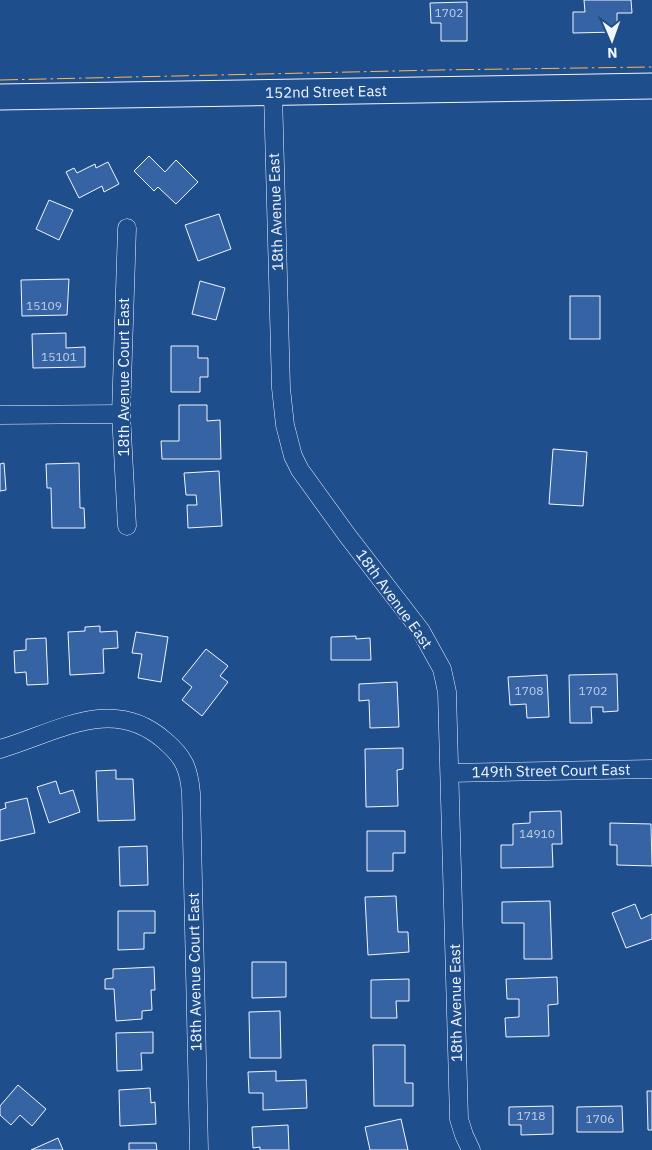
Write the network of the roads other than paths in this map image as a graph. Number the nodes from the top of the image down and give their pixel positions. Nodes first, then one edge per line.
1 (652, 86) edge
2 (273, 93) junction
3 (0, 98) edge
4 (127, 228) dead end
5 (121, 414) junction
6 (0, 415) edge
7 (128, 526) dead end
8 (0, 749) edge
9 (652, 770) edge
10 (450, 772) junction
11 (198, 1150) edge
12 (471, 1150) edge

1 - 2 main road, 152nd Street East
2 - 3 main road, 152nd Street East
2 - 10 street, 18th Avenue East
4 - 5 street, 18th Avenue Court East
5 - 6 street
5 - 7 street, 18th Avenue Court East
8 - 11 street, 18th Avenue Court East
9 - 10 street, 149th Street Court East
10 - 12 street, 18th Avenue East

